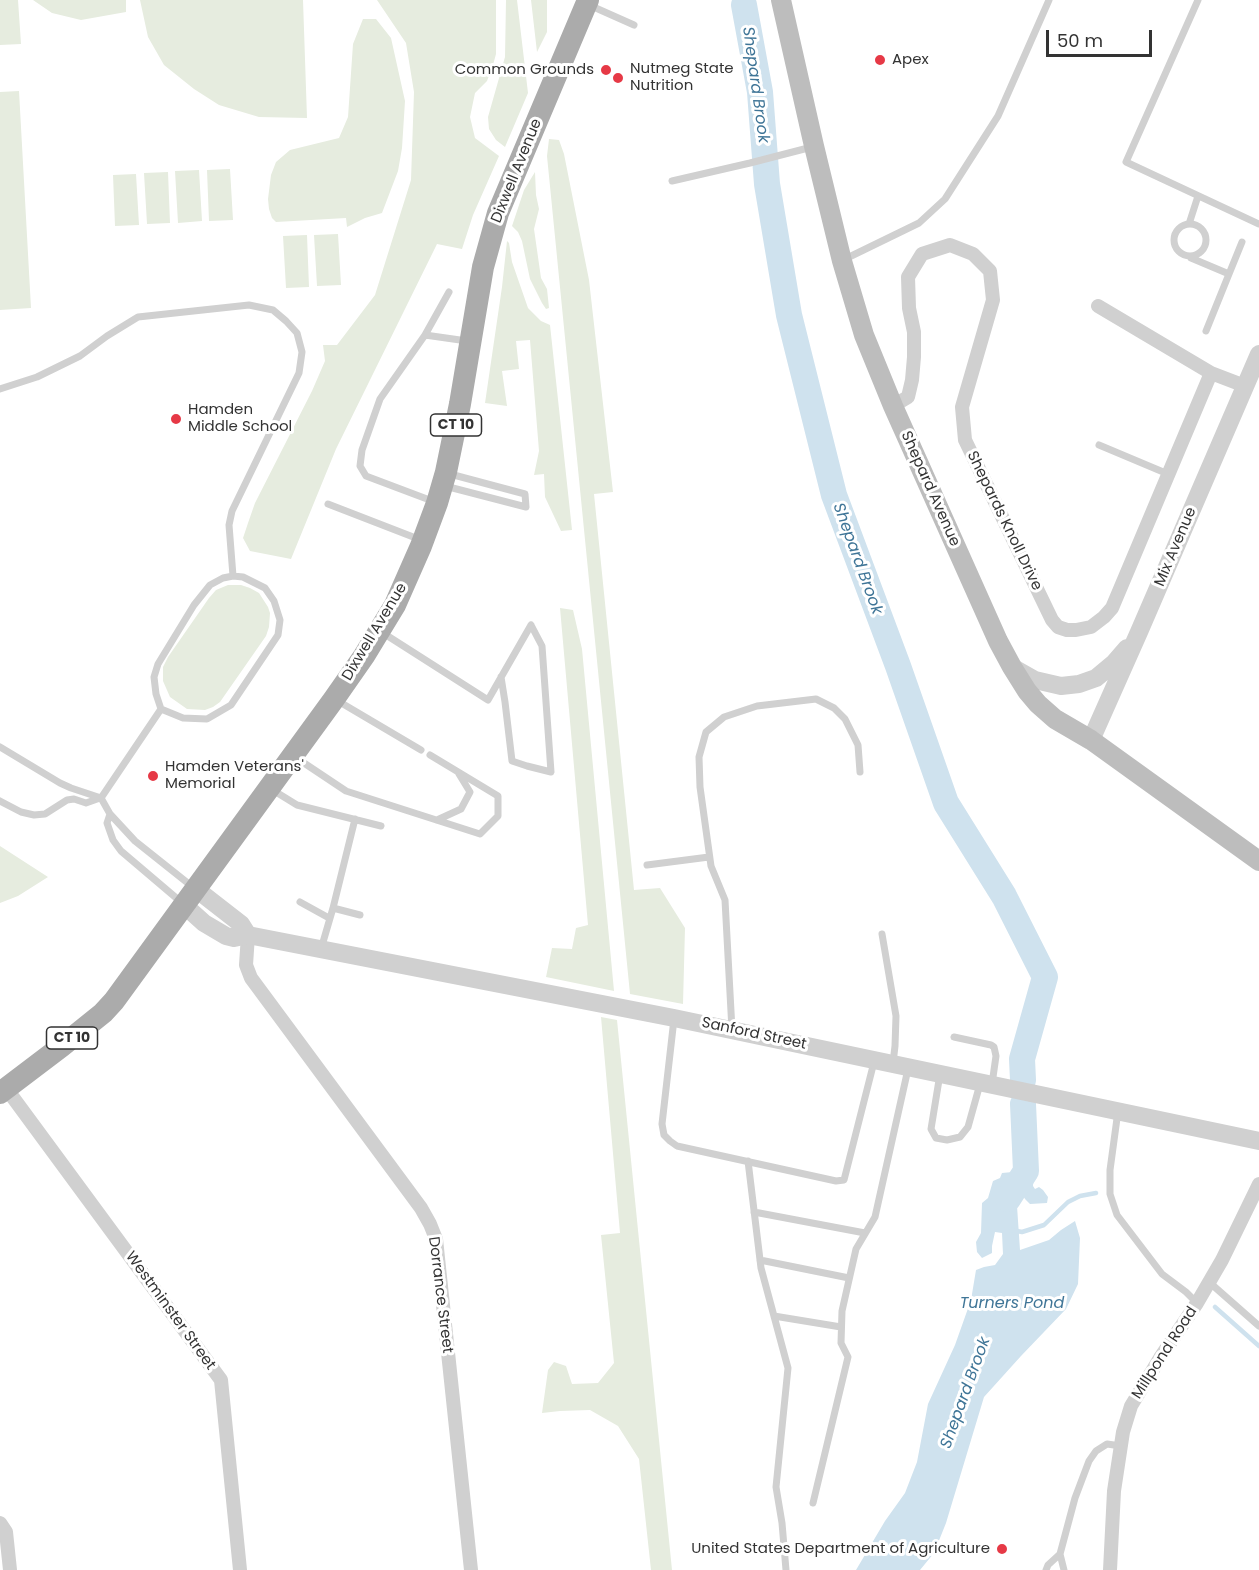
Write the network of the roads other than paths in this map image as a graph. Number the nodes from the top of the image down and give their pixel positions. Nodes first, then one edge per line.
1 (781, 0) edge
2 (1049, 0) edge
3 (1198, 0) edge
4 (587, 2) edge
5 (634, 25) dead end
6 (814, 146) junction
7 (672, 181) dead end
8 (1198, 196) junction
9 (1189, 224) junction
10 (1259, 224) edge
11 (1242, 242) dead end
12 (1188, 257) junction
13 (842, 261) junction
14 (1229, 274) junction
15 (448, 292) dead end
16 (1098, 306) dead end
17 (1206, 331) dead end
18 (425, 335) junction
19 (470, 342) junction
20 (1259, 354) edge
21 (1210, 373) junction
22 (1245, 386) junction
23 (0, 389) edge
24 (893, 406) junction
25 (1099, 445) dead end
26 (1168, 474) junction
27 (442, 487) junction
28 (328, 504) dead end
29 (423, 541) junction
30 (232, 576) junction
31 (379, 631) junction
32 (1139, 632) junction
33 (1012, 667) junction
34 (501, 677) junction
35 (334, 699) junction
36 (161, 709) junction
37 (1091, 740) junction
38 (0, 747) edge
39 (421, 750) dead end
40 (293, 755) junction
41 (430, 755) dead end
42 (458, 772) junction
43 (860, 772) dead end
44 (270, 788) junction
45 (101, 798) junction
46 (0, 801) edge
47 (110, 813) junction
48 (355, 819) junction
49 (437, 820) junction
50 (381, 826) dead end
51 (1257, 854) edge
52 (709, 857) junction
53 (647, 865) dead end
54 (190, 897) junction
55 (300, 903) dead end
56 (333, 908) junction
57 (360, 915) dead end
58 (329, 918) junction
59 (882, 934) dead end
60 (248, 935) junction
61 (321, 949) junction
62 (674, 1018) junction
63 (732, 1030) junction
64 (954, 1037) dead end
65 (892, 1063) junction
66 (940, 1073) junction
67 (986, 1083) junction
68 (3, 1091) edge
69 (1118, 1111) junction
70 (1259, 1141) edge
71 (748, 1161) junction
72 (1259, 1184) edge
73 (754, 1212) junction
74 (865, 1233) junction
75 (760, 1260) junction
76 (849, 1278) junction
77 (1209, 1282) junction
78 (1197, 1303) junction
79 (774, 1316) junction
80 (1259, 1326) edge
81 (841, 1327) junction
82 (1121, 1446) junction
83 (813, 1503) dead end
84 (0, 1523) edge
85 (1060, 1554) junction
86 (10, 1570) edge
87 (240, 1570) edge
88 (471, 1570) edge
89 (786, 1570) edge
90 (1046, 1570) edge
91 (1064, 1570) edge
92 (1110, 1570) edge

1 - 6 main road, Shepard Avenue
2 - 13 lane
3 - 8 lane
4 - 5 lane
4 - 19 main road, Dixwell Avenue / CT 10
6 - 7 lane
6 - 13 main road, Shepard Avenue
8 - 9 lane
8 - 10 lane
9 - 12 lane
9 - 12 lane
11 - 14 lane
12 - 14 lane
13 - 24 main road, Shepard Avenue
14 - 17 lane
15 - 18 lane
16 - 21 street
18 - 19 lane
18 - 27 lane
19 - 27 main road, Dixwell Avenue / CT 10
20 - 22 street, Mix Avenue
21 - 22 street
21 - 26 street, Shepards Knoll Drive
22 - 32 street, Mix Avenue
23 - 30 lane
24 - 26 street, Shepards Knoll Drive
24 - 33 main road, Shepard Avenue
25 - 26 lane
27 - 27 lane
27 - 29 main road, Dixwell Avenue / CT 10
28 - 29 lane
29 - 31 main road, Dixwell Avenue / CT 10
30 - 36 lane
30 - 36 lane
31 - 34 lane
31 - 35 main road, Dixwell Avenue / CT 10
32 - 33 street
32 - 37 street, Mix Avenue
33 - 37 main road, Shepard Avenue
34 - 34 lane
35 - 39 lane
35 - 40 main road, Dixwell Avenue / CT 10
36 - 45 lane
37 - 51 main road, Shepard Avenue
38 - 45 lane
40 - 44 main road, Dixwell Avenue / CT 10
40 - 49 lane
41 - 42 lane
42 - 49 lane
42 - 49 lane
43 - 52 lane
44 - 48 lane
44 - 54 main road, Dixwell Avenue / CT 10
45 - 46 lane
45 - 47 lane
47 - 54 lane
47 - 54 lane
48 - 50 lane
48 - 56 lane
52 - 53 lane
52 - 63 lane
54 - 60 street
54 - 68 main road, Dixwell Avenue / CT 10
55 - 58 lane
56 - 57 lane
56 - 58 lane
58 - 61 lane
59 - 65 lane
60 - 61 street, Sanford Street
60 - 88 street, Dorrance Street
61 - 62 street, Sanford Street
62 - 63 street, Sanford Street
62 - 71 lane
63 - 65 street, Sanford Street
64 - 67 lane
65 - 66 street, Sanford Street
65 - 71 lane
65 - 74 lane
66 - 67 street, Sanford Street
66 - 67 lane
67 - 69 street, Sanford Street
68 - 87 street, Westminster Street
69 - 70 street, Sanford Street
69 - 78 lane
71 - 73 lane
72 - 77 street, Millpond Road
73 - 74 lane
73 - 75 lane
74 - 76 lane
75 - 76 lane
75 - 79 lane
76 - 81 lane
77 - 78 street, Millpond Road
77 - 80 lane
78 - 82 street, Millpond Road
79 - 81 lane
79 - 89 lane
81 - 83 lane
82 - 85 lane
82 - 92 street, Millpond Road
84 - 86 street
85 - 90 lane
85 - 91 lane

